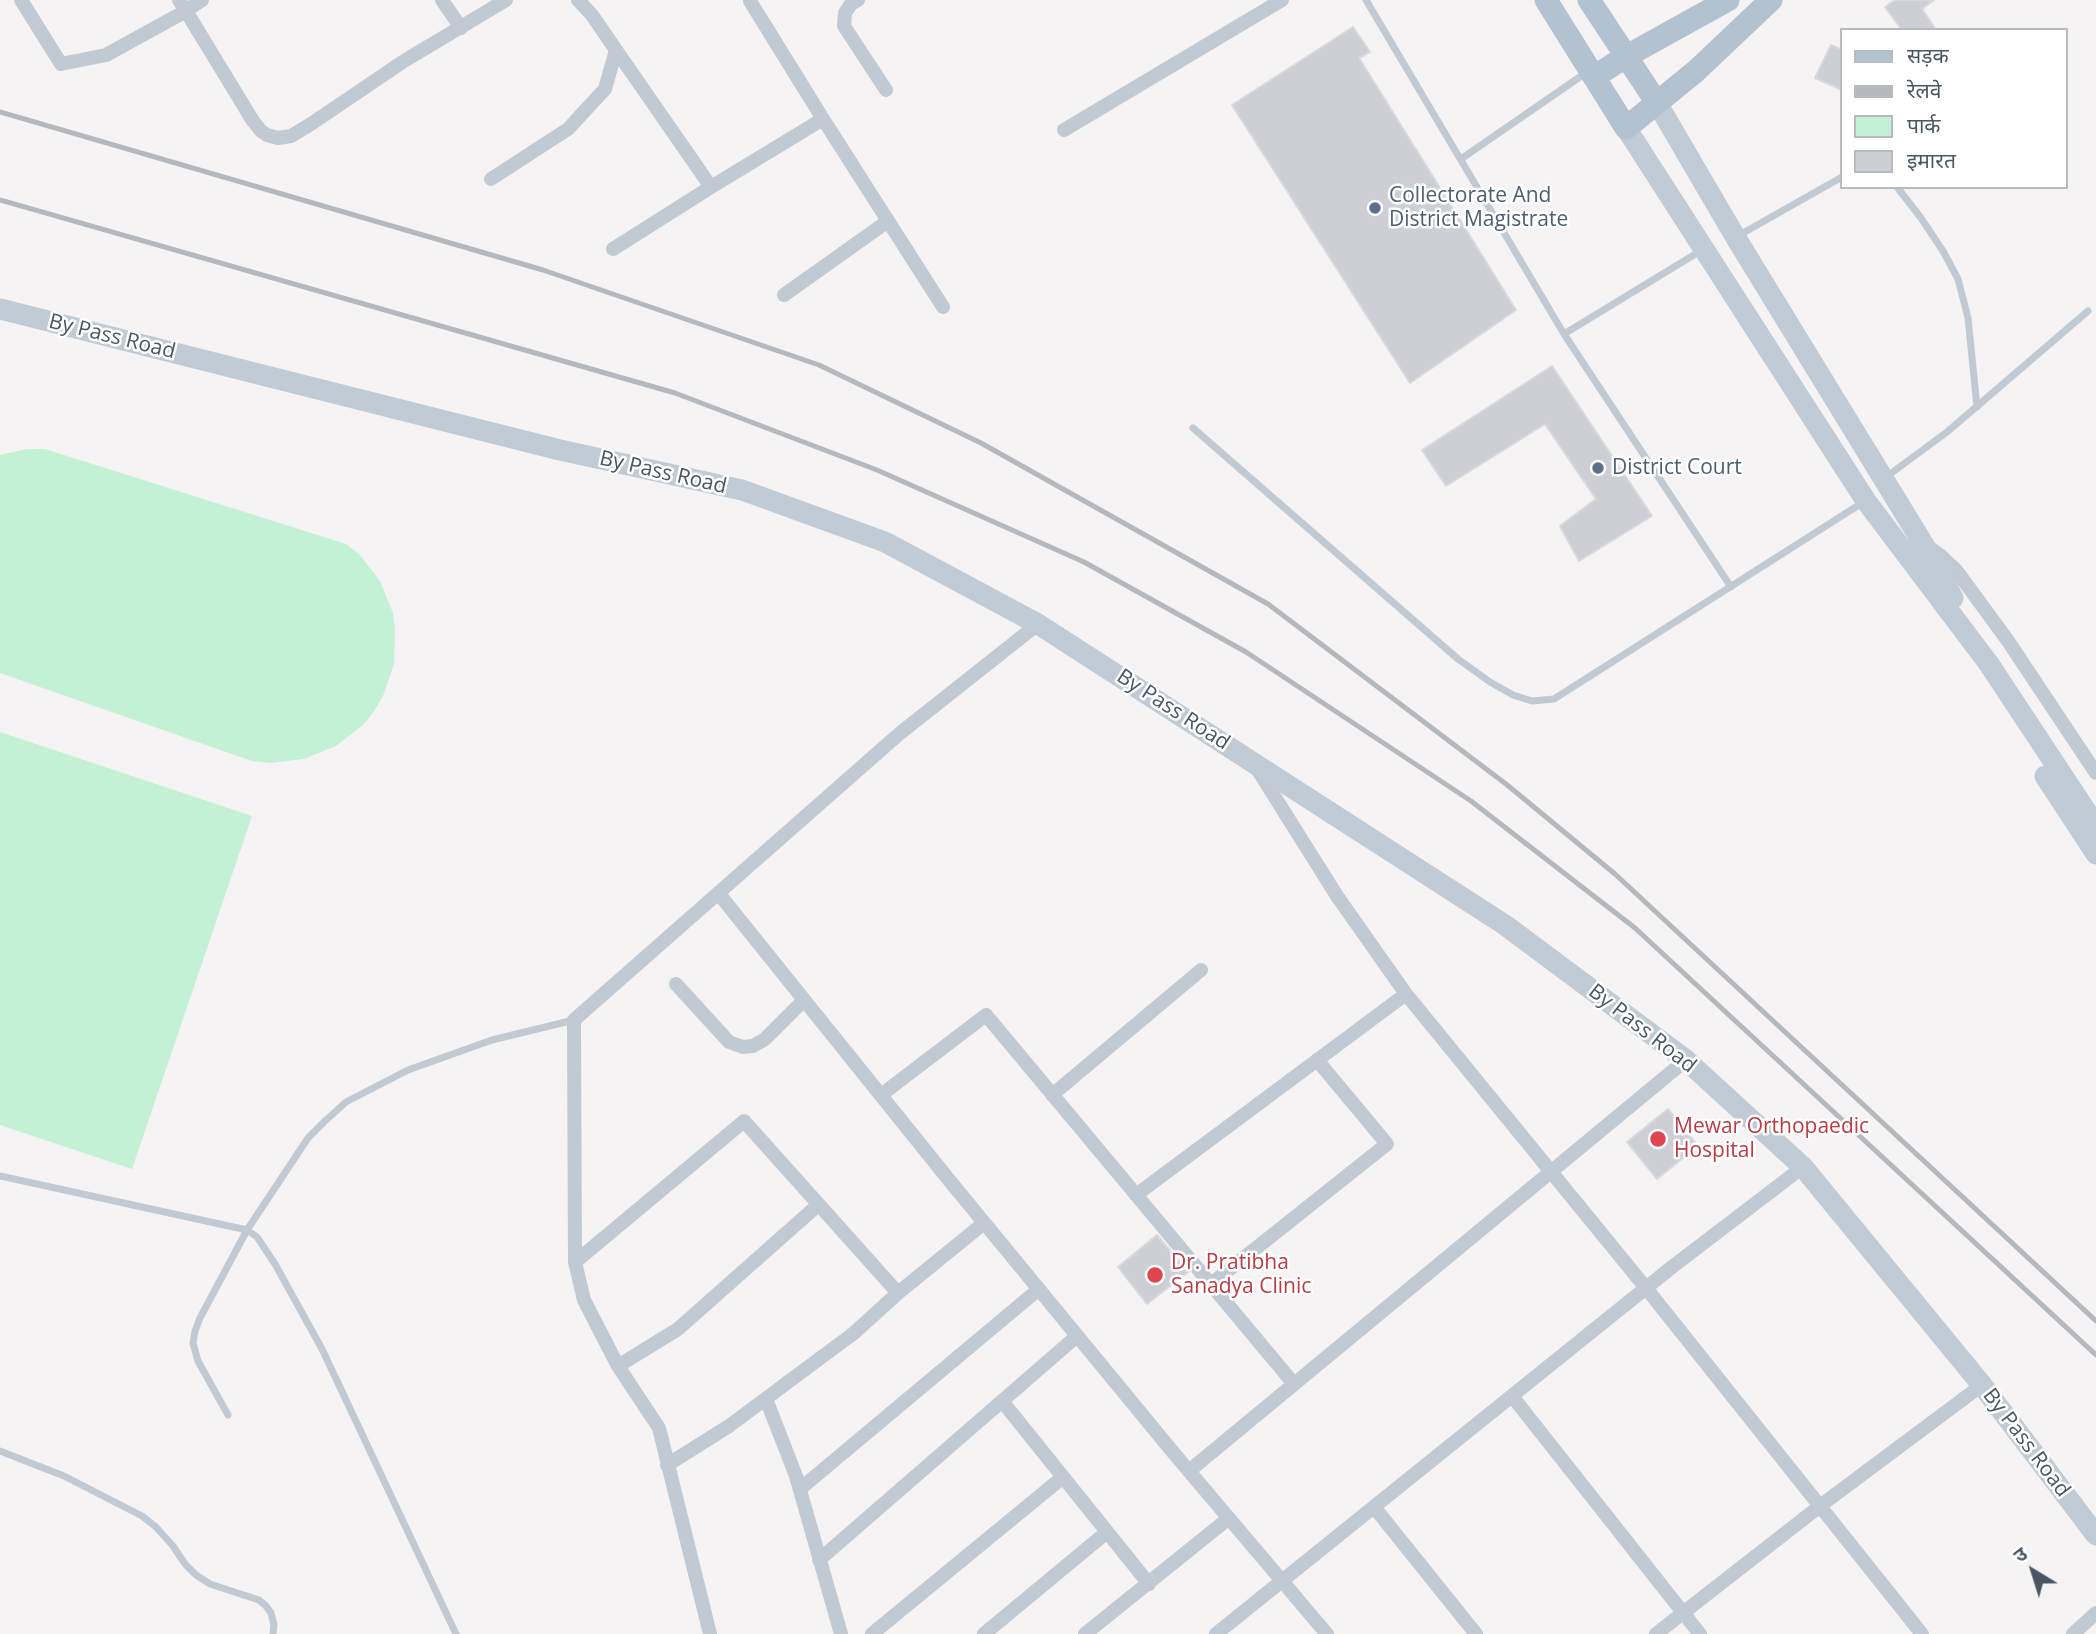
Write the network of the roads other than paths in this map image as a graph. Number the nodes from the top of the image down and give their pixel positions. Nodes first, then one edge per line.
1 (21, 0) edge
2 (202, 0) edge
3 (442, 0) edge
4 (506, 0) edge
5 (578, 0) edge
6 (750, 0) edge
7 (858, 0) edge
8 (1282, 0) edge
9 (1366, 0) edge
10 (1546, 0) edge
11 (1589, 0) edge
12 (1728, 0) edge
13 (1759, 4) edge
14 (183, 5) edge
15 (461, 28) junction
16 (616, 50) junction
17 (1626, 57) junction
18 (1592, 74) junction
19 (886, 90) dead end
20 (1657, 103) junction
21 (823, 119) junction
22 (1626, 128) junction
23 (1064, 130) dead end
24 (1461, 159) junction
25 (1840, 178) edge
26 (491, 179) dead end
27 (711, 187) junction
28 (1899, 189) edge
29 (888, 222) junction
30 (1735, 237) junction
31 (613, 249) dead end
32 (1702, 249) junction
33 (784, 295) dead end
34 (943, 307) dead end
35 (0, 309) edge
36 (2088, 311) dead end
37 (1564, 334) junction
38 (1824, 381) junction
39 (1799, 398) junction
40 (1978, 407) junction
41 (1193, 428) dead end
42 (1883, 479) junction
43 (1866, 500) junction
44 (1923, 543) junction
45 (1929, 583) junction
46 (1731, 587) junction
47 (1038, 624) junction
48 (1989, 664) junction
49 (1252, 762) junction
50 (2096, 773) edge
51 (2096, 826) edge
52 (2096, 854) edge
53 (719, 894) junction
54 (1201, 970) dead end
55 (676, 984) dead end
56 (1406, 994) junction
57 (804, 1000) junction
58 (574, 1020) junction
59 (1317, 1060) junction
60 (1686, 1060) junction
61 (881, 1095) junction
62 (1052, 1095) junction
63 (1803, 1167) junction
64 (1550, 1172) junction
65 (0, 1176) edge
66 (1136, 1195) junction
67 (818, 1205) junction
68 (984, 1223) junction
69 (247, 1230) junction
70 (575, 1262) junction
71 (1211, 1284) junction
72 (1039, 1289) junction
73 (1646, 1289) junction
74 (898, 1293) junction
75 (1077, 1336) junction
76 (618, 1366) junction
77 (1294, 1384) junction
78 (1982, 1385) junction
79 (1512, 1396) junction
80 (766, 1399) junction
81 (1002, 1401) junction
82 (228, 1415) dead end
83 (0, 1451) edge
84 (667, 1465) junction
85 (1189, 1471) junction
86 (1063, 1477) junction
87 (800, 1489) junction
88 (1819, 1506) junction
89 (1374, 1507) junction
90 (1229, 1518) junction
91 (1107, 1531) junction
92 (2096, 1535) edge
93 (819, 1560) junction
94 (1283, 1581) junction
95 (1149, 1584) junction
96 (1683, 1612) junction
97 (2096, 1613) edge
98 (273, 1634) edge
99 (456, 1634) edge
100 (710, 1634) edge
101 (841, 1634) edge
102 (872, 1634) edge
103 (984, 1634) edge
104 (1085, 1634) edge
105 (1216, 1634) edge
106 (1327, 1634) edge
107 (1476, 1634) edge
108 (1656, 1634) edge
109 (1700, 1634) edge
110 (1922, 1634) edge
111 (2073, 1634) edge

1 - 14 street
2 - 14 street
3 - 15 street
4 - 15 street
5 - 16 street
6 - 21 street
7 - 19 street
8 - 23 street
9 - 24 lane
10 - 18 main road
11 - 17 main road
12 - 17 main road
13 - 20 main road
14 - 15 street
16 - 26 street
16 - 27 street
17 - 18 main road
17 - 20 main road
18 - 22 main road
18 - 24 lane
20 - 22 main road
20 - 30 street
21 - 27 street
21 - 29 street
22 - 32 street
24 - 37 lane
25 - 30 lane
27 - 31 street
28 - 40 lane
29 - 33 street
29 - 34 street
30 - 38 street
32 - 37 lane
32 - 39 street
35 - 47 street, By Pass Road
36 - 40 lane
37 - 46 lane
38 - 39 street
38 - 42 street
39 - 43 street
40 - 42 lane
41 - 46 lane
42 - 44 street
43 - 45 street
43 - 46 lane
44 - 48 street
44 - 50 street
45 - 48 street
45 - 52 street
47 - 49 street, By Pass Road
47 - 53 street
48 - 51 street
49 - 56 street
49 - 60 street, By Pass Road
53 - 57 street
53 - 58 street
54 - 62 street
55 - 57 street
56 - 59 street
56 - 64 street
57 - 61 street
58 - 69 lane
58 - 70 street
59 - 66 street
59 - 71 street
60 - 63 street, By Pass Road
60 - 64 street
61 - 62 street
61 - 68 street
62 - 66 street
63 - 73 street
63 - 78 street, By Pass Road
64 - 73 street
64 - 77 street
65 - 69 lane
66 - 71 street
67 - 70 street
67 - 74 street
67 - 76 street
68 - 72 street
68 - 74 street
69 - 82 lane
69 - 99 lane
70 - 76 street
71 - 77 street
72 - 75 street
72 - 87 street
73 - 79 street
73 - 88 street
74 - 80 street
75 - 81 street
75 - 85 street
76 - 84 street
77 - 85 street
78 - 88 street
78 - 92 street, By Pass Road
79 - 89 street
79 - 96 street
80 - 84 street
80 - 87 street
81 - 86 street
81 - 93 street
83 - 98 lane
84 - 100 street
85 - 90 street
86 - 91 street
86 - 102 street
87 - 93 street
88 - 96 street
88 - 110 street
89 - 94 street
89 - 107 street
90 - 94 street
90 - 95 street
91 - 95 street
91 - 103 street
93 - 101 street
94 - 105 street
94 - 106 street
95 - 104 street
96 - 108 street
96 - 109 street
97 - 111 street

